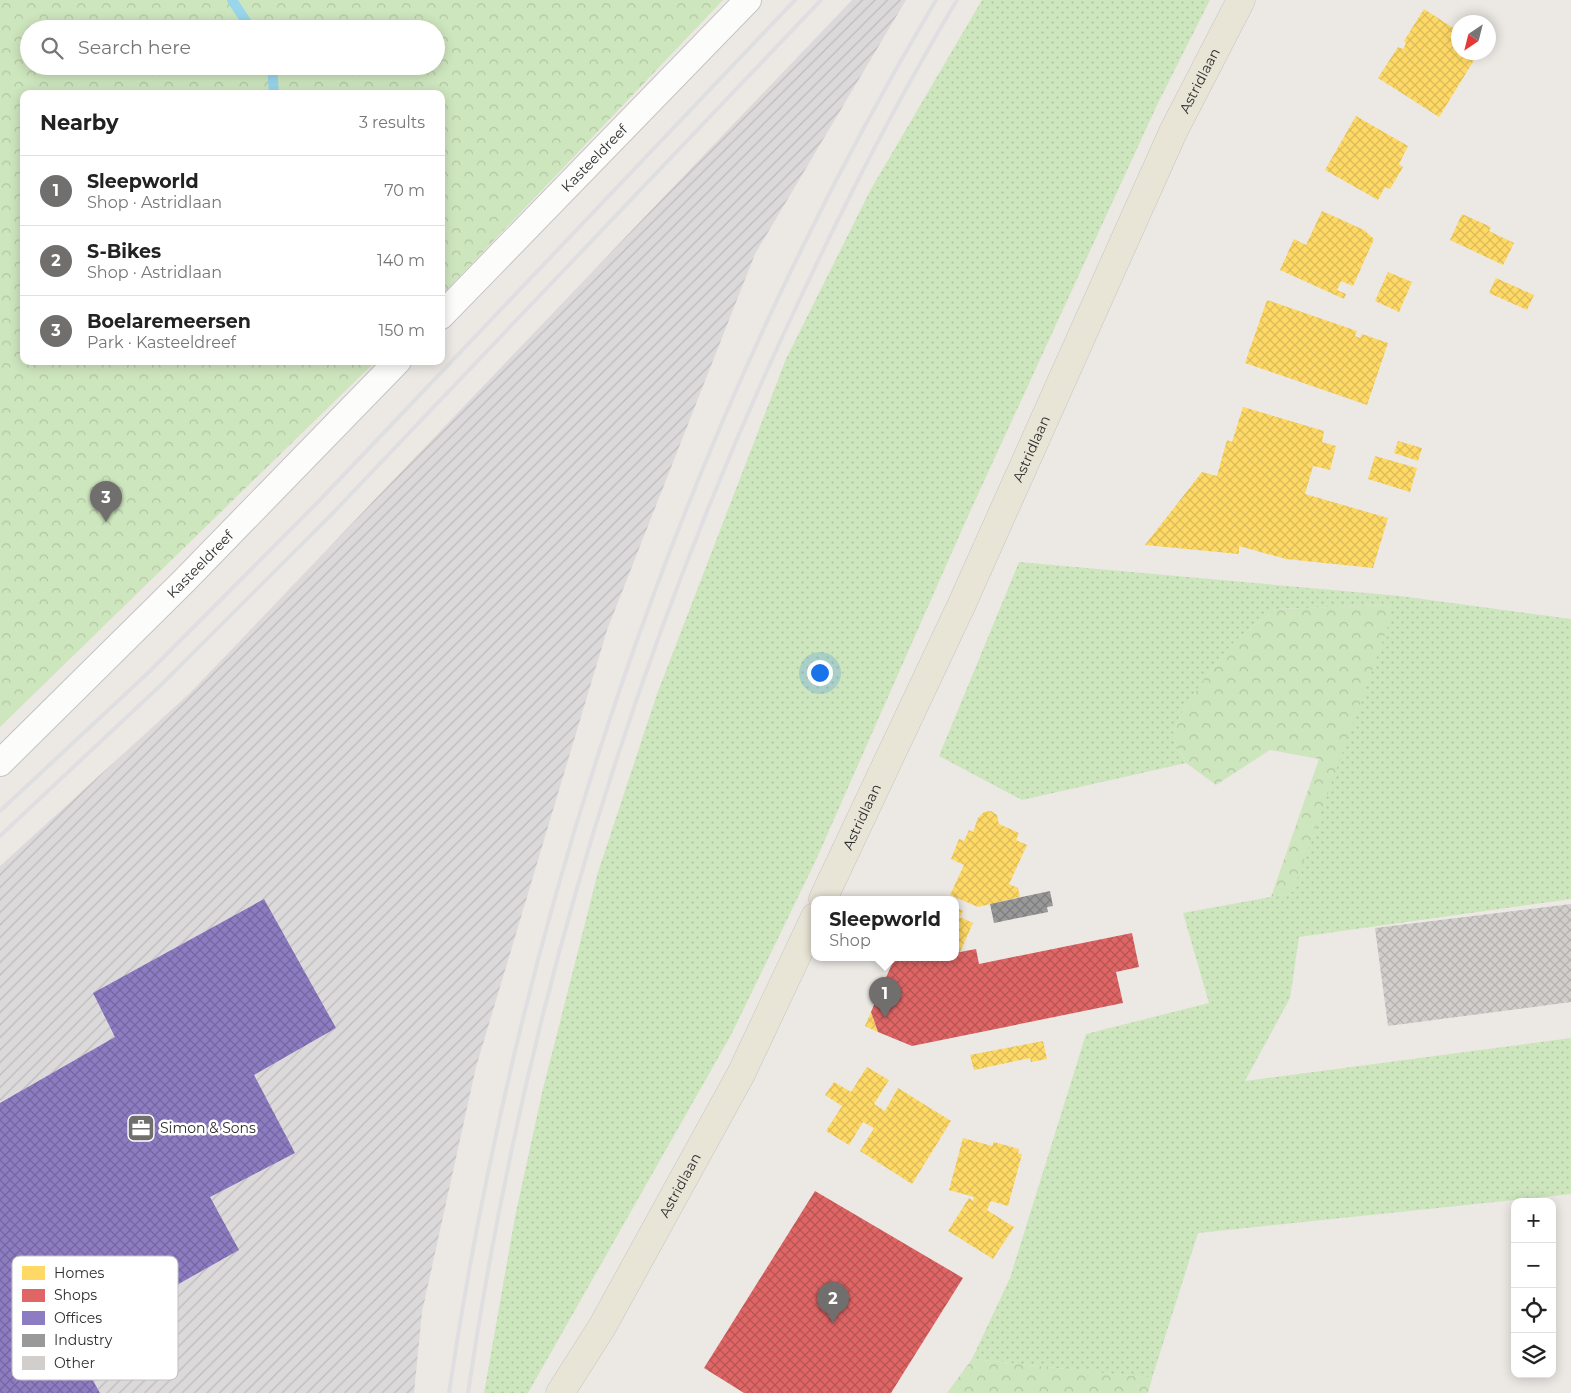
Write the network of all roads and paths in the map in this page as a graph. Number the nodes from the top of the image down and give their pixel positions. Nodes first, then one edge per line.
1 (748, 0) edge
2 (1241, 0) edge
3 (445, 312) edge
4 (394, 365) edge
5 (0, 763) edge
6 (824, 896) edge
7 (811, 925) edge
8 (560, 1393) edge

1 - 3 street, Kasteeldreef
2 - 6 main road, Astridlaan
4 - 5 street, Kasteeldreef
7 - 8 main road, Astridlaan

